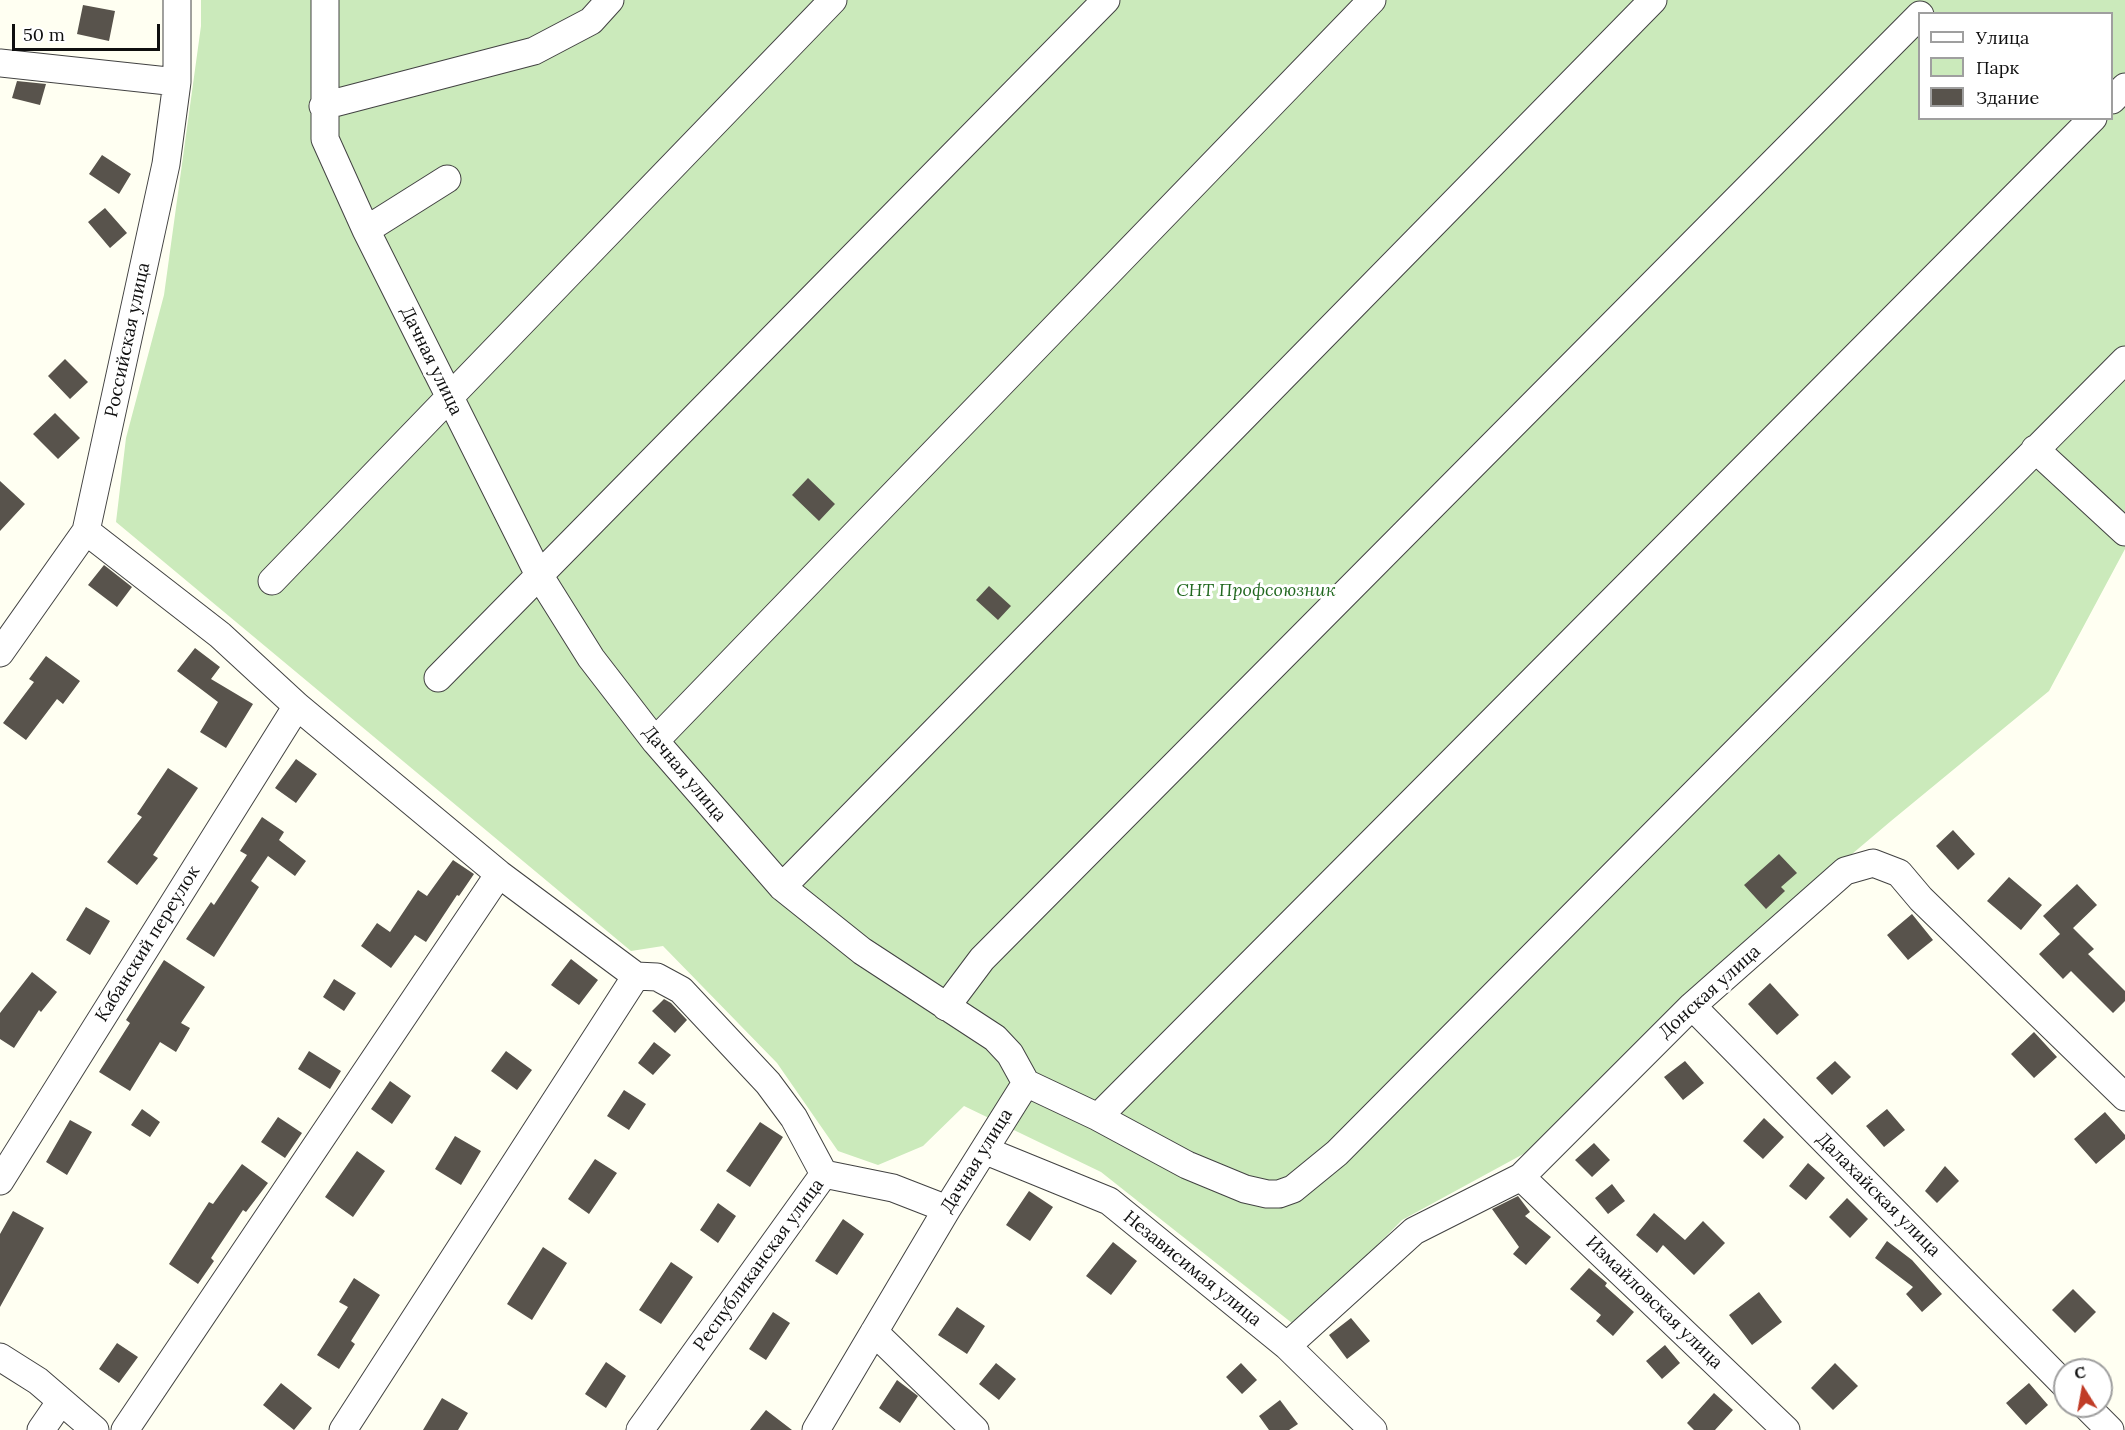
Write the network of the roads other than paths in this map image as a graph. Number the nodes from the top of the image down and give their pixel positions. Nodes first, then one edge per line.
1 (177, 0) edge
2 (325, 0) edge
3 (610, 0) edge
4 (833, 0) edge
5 (1106, 0) edge
6 (1372, 0) edge
7 (1653, 0) edge
8 (1935, 0) edge
9 (1922, 12) edge
10 (1918, 16) edge
11 (0, 63) edge
12 (177, 82) junction
13 (2125, 87) edge
14 (2113, 99) edge
15 (323, 106) junction
16 (2091, 120) edge
17 (447, 179) dead end
18 (366, 230) junction
19 (2125, 360) edge
20 (449, 398) junction
21 (2035, 449) junction
22 (86, 531) junction
23 (2125, 532) edge
24 (539, 575) junction
25 (272, 581) dead end
26 (0, 653) edge
27 (438, 678) dead end
28 (297, 706) junction
29 (655, 741) junction
30 (499, 874) junction
31 (782, 888) junction
32 (636, 976) junction
33 (1692, 1006) junction
34 (946, 1007) junction
35 (1026, 1083) junction
36 (2125, 1097) edge
37 (1098, 1116) junction
38 (984, 1150) junction
39 (824, 1174) junction
40 (1521, 1177) junction
41 (0, 1181) edge
42 (946, 1209) junction
43 (874, 1332) junction
44 (1287, 1346) junction
45 (0, 1357) edge
46 (2053, 1372) edge
47 (61, 1401) junction
48 (2098, 1418) edge
49 (41, 1430) edge
50 (95, 1430) edge
51 (125, 1430) edge
52 (343, 1430) edge
53 (640, 1430) edge
54 (816, 1430) edge
55 (975, 1430) edge
56 (1373, 1430) edge
57 (1786, 1430) edge
58 (2110, 1430) edge

1 - 12 street, Российская улица
2 - 15 street, Дачная улица
3 - 15 street
4 - 20 street
5 - 24 street
6 - 29 street
7 - 31 street
8 - 9 street
10 - 34 street
11 - 12 street
12 - 22 street, Российская улица
13 - 14 street
15 - 18 street, Дачная улица
16 - 37 street
17 - 18 street
18 - 20 street, Дачная улица
19 - 21 street
20 - 24 street, Дачная улица
20 - 25 street
21 - 23 street
21 - 37 street
22 - 26 street, Российская улица
22 - 28 street
24 - 27 street
24 - 29 street, Дачная улица
28 - 30 street
28 - 41 street, Кабанский переулок
29 - 31 street, Дачная улица
30 - 32 street
30 - 51 street
31 - 34 street, Дачная улица
32 - 39 street
32 - 52 street
33 - 36 street, Донская улица
33 - 40 street, Донская улица
33 - 46 street, Далахайская улица
34 - 35 street, Дачная улица
35 - 37 street
35 - 38 street, Дачная улица
38 - 42 street, Дачная улица
38 - 44 street, Независимая улица
39 - 42 street, Республиканская улица
39 - 53 street, Республиканская улица
40 - 44 street, Донская улица
40 - 57 street, Измайловская улица
42 - 43 street, Дачная улица
43 - 54 street, Дачная улица
43 - 55 street
44 - 56 street, Независимая улица
45 - 47 street
47 - 49 street
47 - 50 street
48 - 58 street

